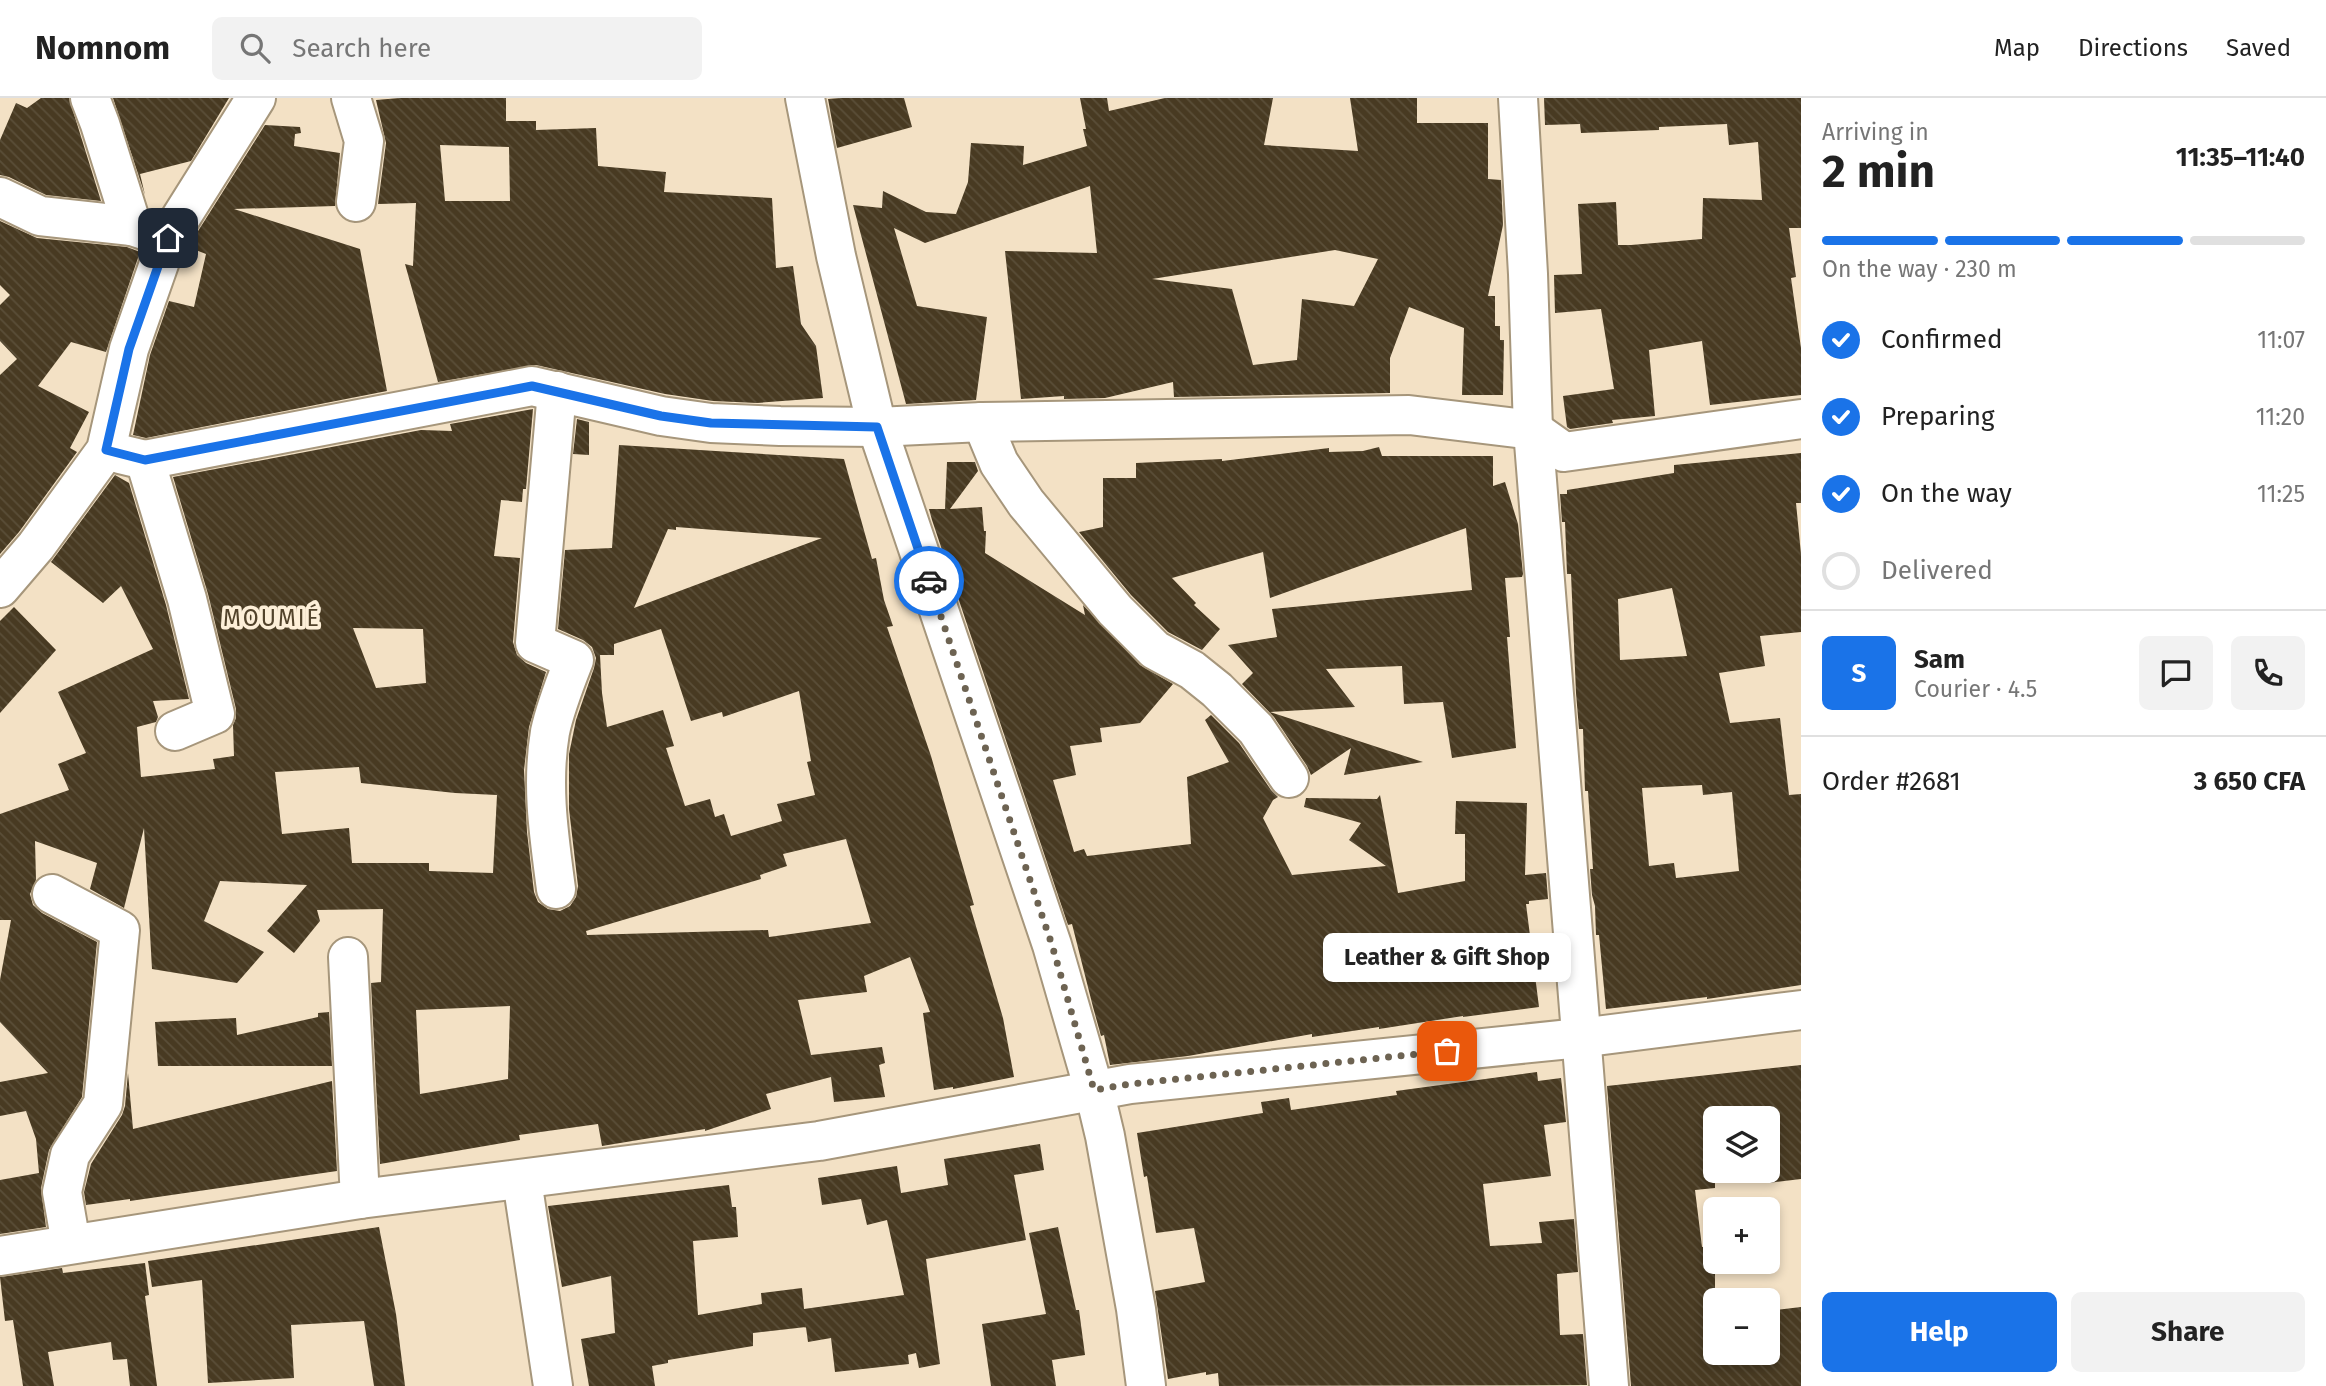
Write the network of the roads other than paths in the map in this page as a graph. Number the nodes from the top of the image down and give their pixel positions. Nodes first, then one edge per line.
1 (90, 98) edge
2 (256, 98) edge
3 (351, 98) edge
4 (805, 98) edge
5 (1517, 98) edge
6 (0, 197) edge
7 (356, 202) dead end
8 (132, 226) junction
9 (168, 238) junction
10 (557, 391) junction
11 (1801, 419) edge
12 (982, 422) junction
13 (877, 427) junction
14 (1533, 430) junction
15 (106, 450) junction
16 (145, 460) junction
17 (0, 588) edge
18 (175, 732) dead end
19 (1289, 778) dead end
20 (556, 889) dead end
21 (52, 894) dead end
22 (348, 957) dead end
23 (1801, 1010) edge
24 (1580, 1038) junction
25 (1094, 1090) junction
26 (522, 1180) junction
27 (360, 1199) junction
28 (71, 1244) junction
29 (0, 1256) edge
30 (553, 1386) edge
31 (1146, 1386) edge
32 (1609, 1386) edge

1 - 8 street
2 - 9 street
3 - 7 street
4 - 13 street
5 - 14 street
6 - 8 street
8 - 9 street
9 - 15 street
10 - 13 street
10 - 16 street
10 - 20 street
11 - 14 street
12 - 13 street
12 - 14 street
12 - 19 street
13 - 25 street
14 - 24 street
15 - 16 street
15 - 17 street
16 - 18 street
21 - 28 street
22 - 27 street
23 - 24 street
24 - 25 street
24 - 32 street
25 - 26 street
25 - 31 street
26 - 27 street
26 - 30 street
27 - 28 street
28 - 29 street

